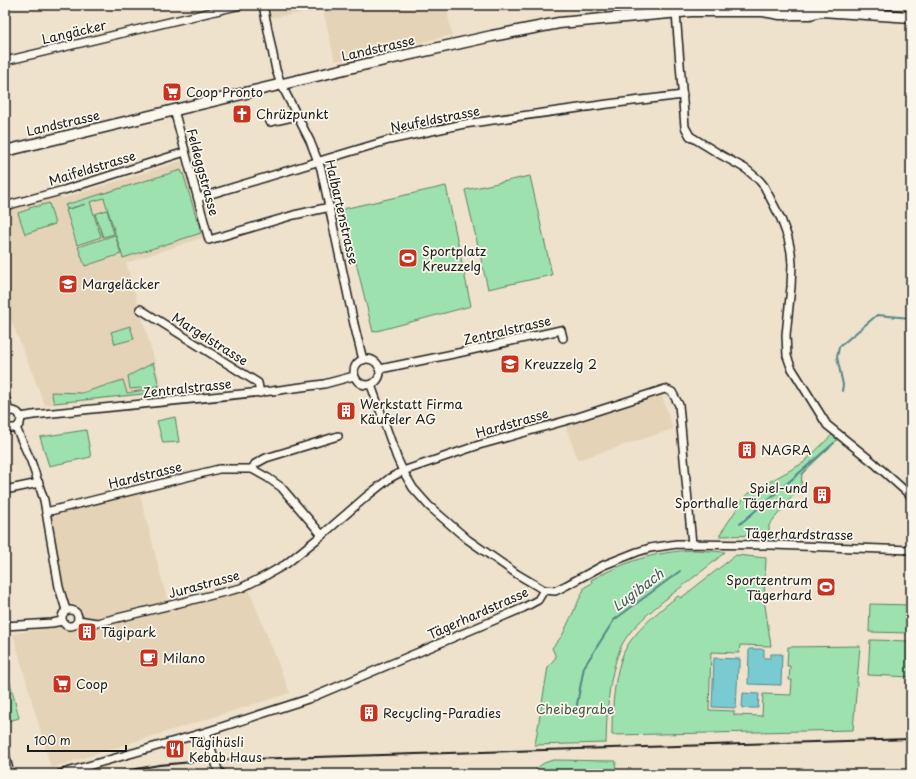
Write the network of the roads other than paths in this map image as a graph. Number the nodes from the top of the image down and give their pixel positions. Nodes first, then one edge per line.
1 (241, 5) edge
2 (263, 5) edge
3 (821, 8) edge
4 (676, 13) junction
5 (911, 17) edge
6 (5, 61) edge
7 (281, 84) junction
8 (683, 95) junction
9 (174, 110) junction
10 (297, 116) junction
11 (270, 122) dead end
12 (5, 150) edge
13 (186, 152) junction
14 (318, 162) junction
15 (198, 198) junction
16 (8, 205) edge
17 (330, 207) junction
18 (140, 309) dead end
19 (563, 338) dead end
20 (363, 360) junction
21 (380, 369) junction
22 (354, 376) junction
23 (371, 385) junction
24 (260, 393) junction
25 (5, 397) edge
26 (7, 412) edge
27 (21, 417) junction
28 (5, 426) edge
29 (16, 428) junction
30 (338, 436) dead end
31 (252, 469) junction
32 (403, 471) junction
33 (39, 483) junction
34 (5, 490) edge
35 (911, 496) edge
36 (46, 512) junction
37 (322, 535) junction
38 (692, 544) junction
39 (911, 550) edge
40 (544, 590) junction
41 (66, 610) junction
42 (62, 620) junction
43 (78, 620) junction
44 (5, 626) edge
45 (206, 732) junction
46 (5, 754) edge
47 (10, 774) edge
48 (60, 774) edge
49 (222, 774) edge

1 - 6 street, Langäcker
2 - 7 street, Halbartenstrasse
3 - 4 main road, Landstrasse
3 - 5 main road, Landstrasse
4 - 7 main road, Landstrasse
4 - 8 street
7 - 9 main road, Landstrasse
7 - 10 street, Halbartenstrasse
8 - 14 street, Neufeldstrasse
8 - 35 street
9 - 12 main road, Landstrasse
9 - 13 street, Feldeggstrasse
10 - 11 street
10 - 14 street, Halbartenstrasse
13 - 15 street, Feldeggstrasse
13 - 16 street, Maifeldstrasse
14 - 15 street, Neufeldstrasse
14 - 17 street, Halbartenstrasse
15 - 17 street, Feldeggstrasse
17 - 20 street, Halbartenstrasse
18 - 24 street, Margelstrasse
19 - 21 street, Zentralstrasse
20 - 21 street
20 - 22 street
21 - 23 street
22 - 23 street
22 - 24 street, Zentralstrasse
23 - 32 street
24 - 27 street, Zentralstrasse
25 - 26 street
26 - 27 street
27 - 29 street
28 - 29 street
29 - 33 street
30 - 31 street
31 - 36 street, Hardstrasse
31 - 37 street, Hardstrasse
32 - 37 street, Hardstrasse
32 - 38 street, Hardstrasse
32 - 40 street
33 - 34 street
33 - 36 street
36 - 41 street
37 - 43 street, Jurastrasse
38 - 39 street, Tägerhardstrasse
38 - 40 street, Tägerhardstrasse
40 - 45 street, Tägerhardstrasse
41 - 42 street
41 - 43 street
42 - 43 street
42 - 44 street
45 - 48 street, Tägerhardstrasse
45 - 49 street
46 - 47 street

